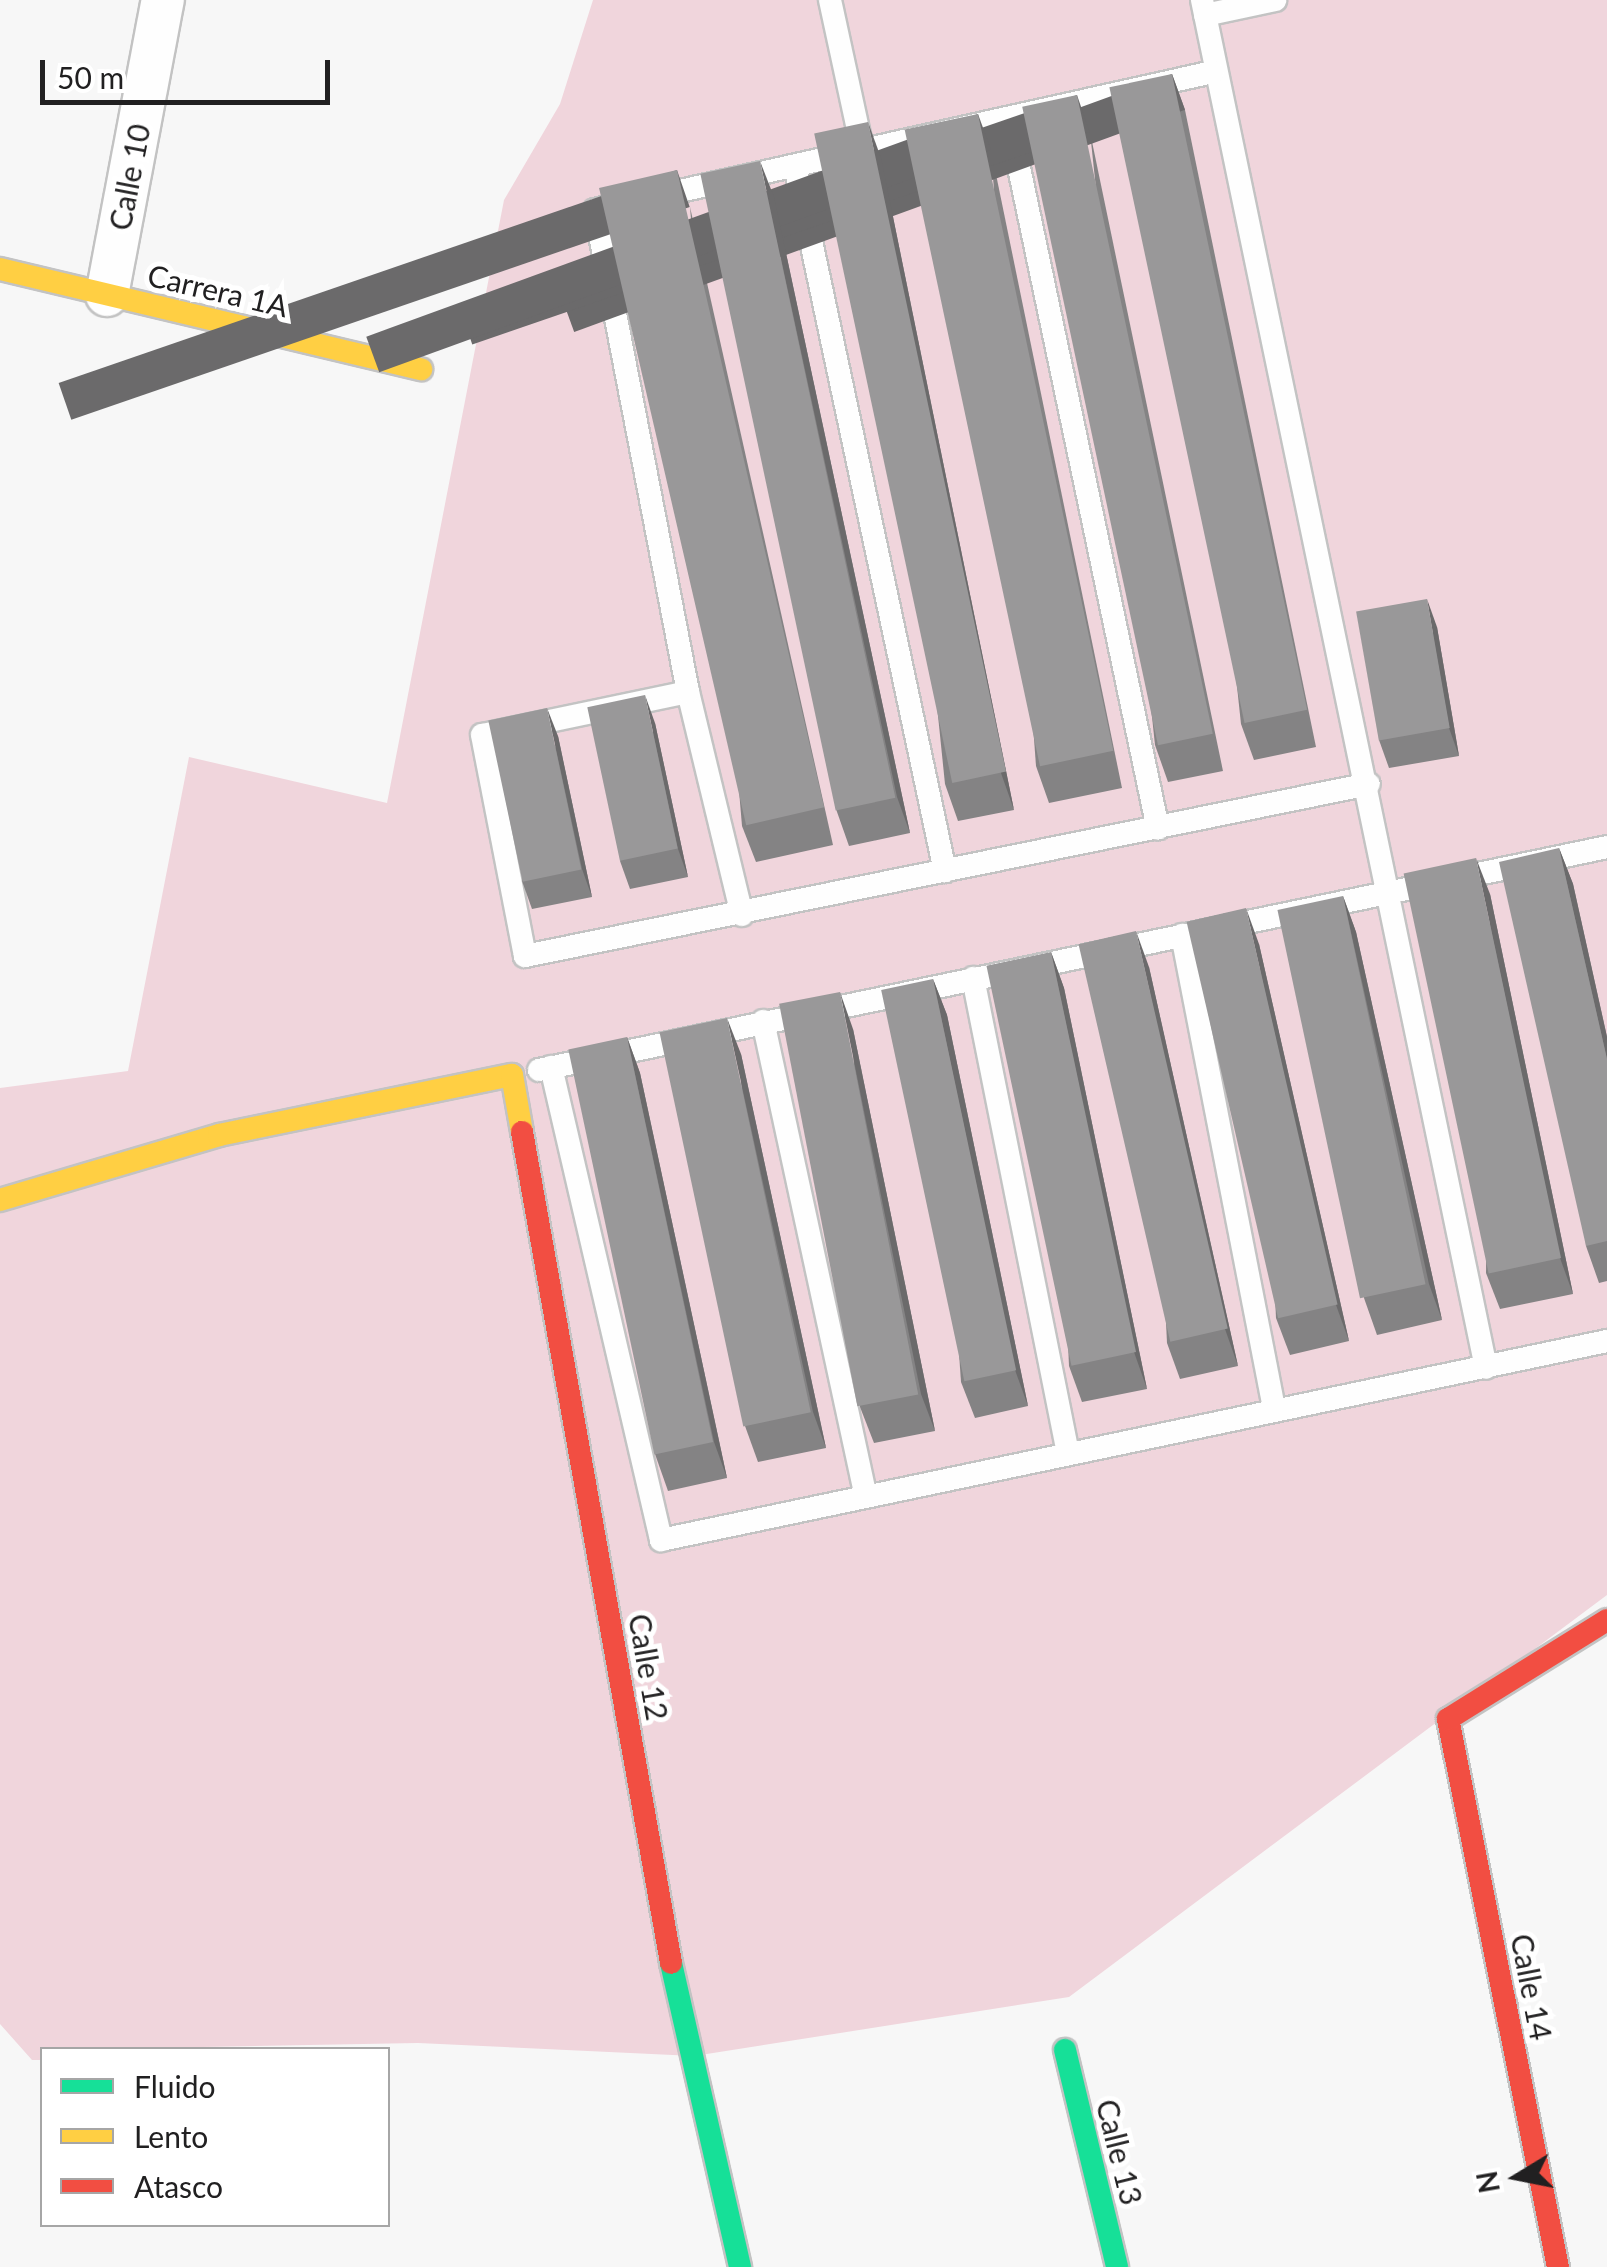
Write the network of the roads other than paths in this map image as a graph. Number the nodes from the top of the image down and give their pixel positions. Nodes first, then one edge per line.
1 (163, 0) edge
2 (830, 0) edge
3 (1275, 0) edge
4 (1204, 8) edge
5 (1213, 72) junction
6 (1009, 120) junction
7 (863, 152) junction
8 (795, 166) junction
9 (0, 269) edge
10 (107, 295) junction
11 (421, 370) dead end
12 (688, 692) junction
13 (1369, 784) junction
14 (1158, 829) junction
15 (1607, 847) edge
16 (945, 871) junction
17 (1390, 890) junction
18 (742, 916) junction
19 (1182, 934) junction
20 (972, 978) junction
21 (764, 1021) junction
22 (552, 1067) junction
23 (512, 1075) junction
24 (0, 1200) edge
25 (1607, 1340) edge
26 (1486, 1368) junction
27 (1274, 1407) junction
28 (1068, 1454) junction
29 (866, 1496) junction
30 (1607, 1620) edge
31 (1065, 2050) dead end
32 (740, 2267) edge
33 (1117, 2267) edge
34 (1558, 2267) edge

1 - 10 street, Calle 10
2 - 7 lane
3 - 4 lane
4 - 5 lane
5 - 6 lane
5 - 13 lane
6 - 7 lane
6 - 14 lane
7 - 8 lane
8 - 12 lane
8 - 16 lane
9 - 10 street, Carrera 1A
10 - 11 street, Carrera 1A
12 - 18 lane
12 - 18 lane
13 - 14 lane
13 - 17 lane
14 - 16 lane
15 - 17 lane
16 - 18 lane
17 - 19 lane
17 - 26 lane
19 - 20 lane
19 - 27 lane
20 - 21 lane
20 - 28 lane
21 - 22 lane
21 - 29 lane
22 - 23 lane
22 - 29 lane
23 - 24 street
23 - 32 street, Calle 12
25 - 26 lane
26 - 27 lane
27 - 28 lane
28 - 29 lane
30 - 34 street, Calle 14
31 - 33 street, Calle 13

